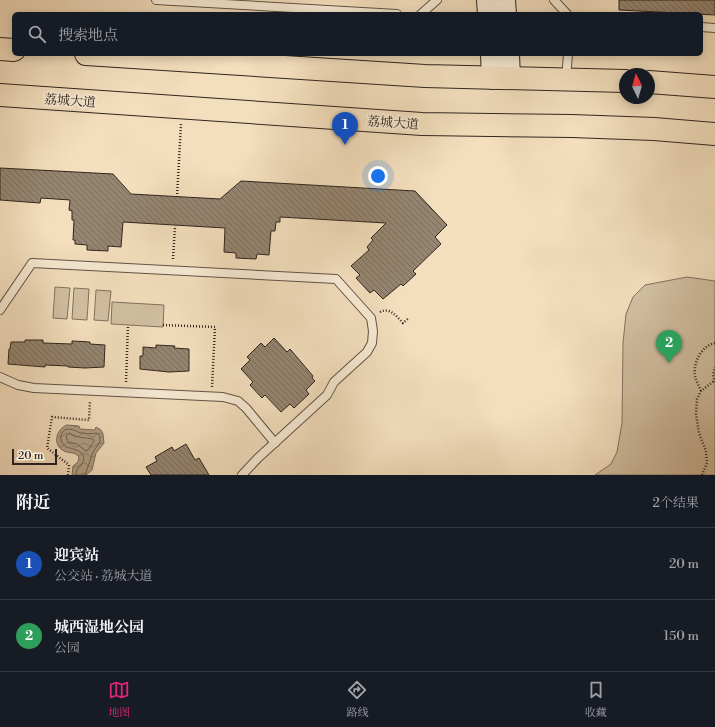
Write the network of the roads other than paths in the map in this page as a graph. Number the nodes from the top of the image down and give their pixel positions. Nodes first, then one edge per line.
1 (156, 0) edge
2 (437, 0) edge
3 (488, 0) edge
4 (504, 0) edge
5 (554, 0) edge
6 (363, 12) edge
7 (423, 12) edge
8 (490, 12) edge
9 (505, 12) edge
10 (565, 12) edge
11 (703, 27) edge
12 (715, 28) edge
13 (0, 49) edge
14 (12, 50) edge
15 (117, 56) edge
16 (493, 56) edge
17 (507, 56) edge
18 (568, 56) edge
19 (501, 78) junction
20 (566, 79) junction
21 (619, 81) edge
22 (655, 82) edge
23 (715, 87) edge
24 (0, 95) edge
25 (715, 134) edge
26 (0, 310) edge
27 (0, 377) edge
28 (275, 443) junction
29 (242, 475) edge

1 - 6 lane
2 - 7 lane
3 - 8 street
4 - 9 street
5 - 10 lane
11 - 12 lane
13 - 14 main road
15 - 19 main road
16 - 19 street
17 - 19 street
18 - 20 lane
19 - 20 main road
20 - 21 main road
22 - 23 main road
24 - 25 main road, 荔城大道
26 - 28 lane
27 - 28 lane
28 - 29 lane

